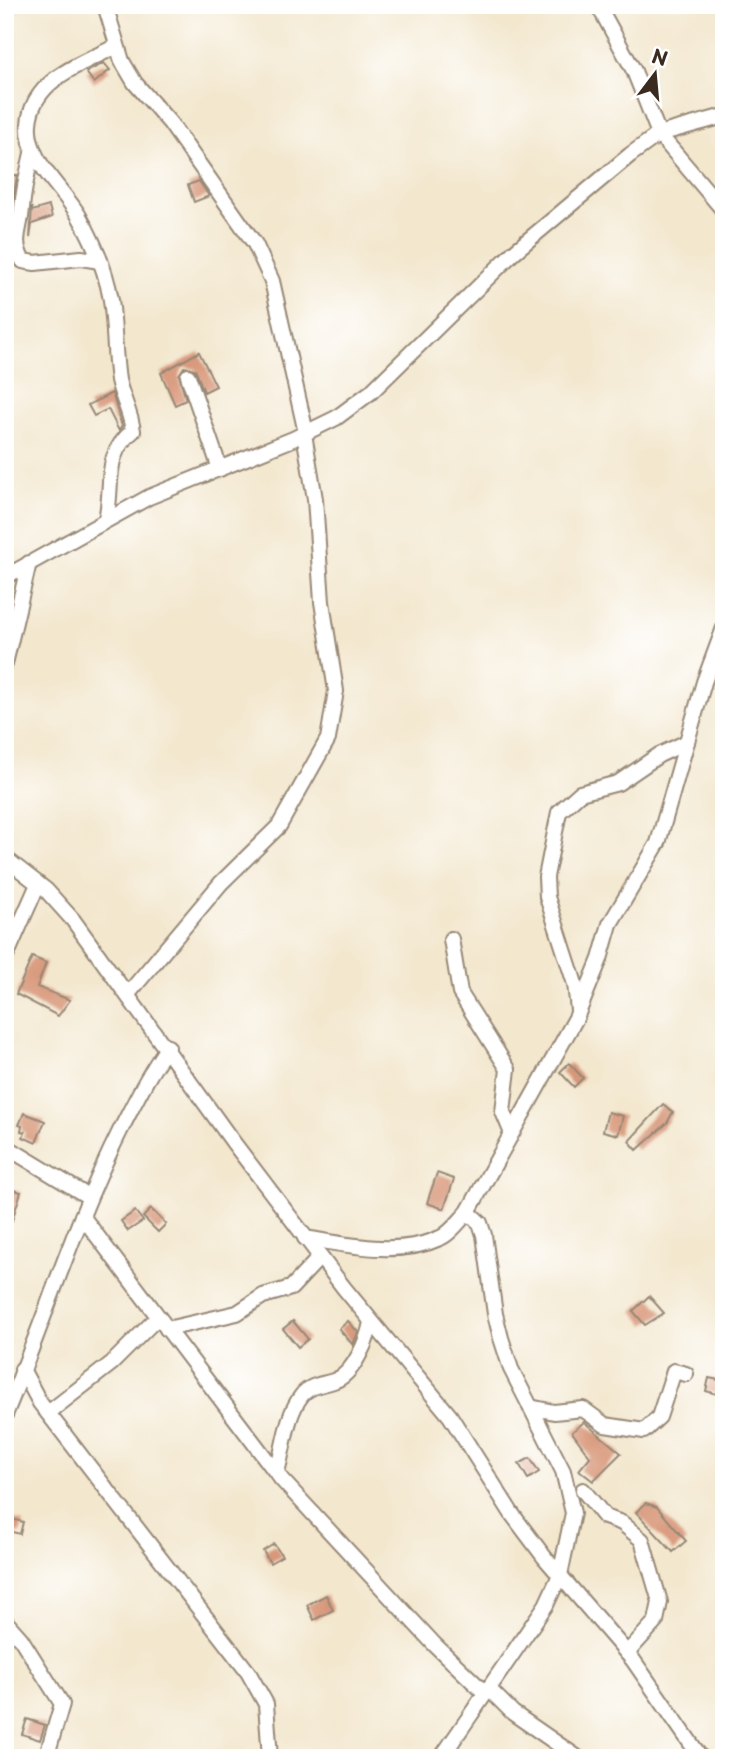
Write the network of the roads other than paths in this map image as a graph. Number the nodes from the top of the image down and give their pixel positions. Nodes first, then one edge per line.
1 (105, 5) edge
2 (598, 5) edge
3 (117, 46) junction
4 (724, 116) edge
5 (659, 134) junction
6 (33, 147) junction
7 (724, 211) edge
8 (100, 261) junction
9 (188, 376) dead end
10 (305, 434) junction
11 (220, 469) junction
12 (106, 519) junction
13 (29, 563) junction
14 (5, 577) edge
15 (724, 628) edge
16 (5, 664) edge
17 (687, 742) junction
18 (5, 858) edge
19 (38, 884) junction
20 (451, 939) dead end
21 (5, 960) edge
22 (128, 994) junction
23 (579, 1011) junction
24 (167, 1047) junction
25 (511, 1131) junction
26 (5, 1146) edge
27 (89, 1197) junction
28 (468, 1212) junction
29 (82, 1216) junction
30 (305, 1238) junction
31 (320, 1257) junction
32 (372, 1322) junction
33 (162, 1323) junction
34 (16, 1373) edge
35 (686, 1374) dead end
36 (530, 1407) junction
37 (48, 1413) junction
38 (5, 1415) edge
39 (277, 1472) junction
40 (583, 1490) dead end
41 (560, 1575) junction
42 (5, 1621) edge
43 (627, 1653) junction
44 (487, 1691) junction
45 (46, 1758) edge
46 (270, 1758) edge
47 (441, 1758) edge
48 (578, 1758) edge
49 (701, 1758) edge

1 - 3 street
2 - 5 street
3 - 6 street
3 - 10 street
4 - 5 street
5 - 7 street
5 - 10 street
6 - 8 street
6 - 8 street
8 - 12 street
9 - 11 street
10 - 11 street
10 - 22 street
11 - 12 street
12 - 13 street
13 - 14 street
13 - 16 street
15 - 17 street
17 - 23 street
17 - 23 street
18 - 19 street
19 - 21 street
19 - 22 street
20 - 25 street
22 - 24 street
23 - 25 street
24 - 27 street
24 - 30 street
25 - 28 street
26 - 27 street
27 - 29 street
28 - 30 street
28 - 36 street
29 - 33 street
29 - 34 street
30 - 31 street
31 - 32 street
31 - 33 street
32 - 39 street
32 - 41 street
33 - 37 street
33 - 39 street
34 - 37 street
34 - 38 street
35 - 36 street
36 - 41 street
37 - 46 street
39 - 44 street
40 - 43 street
41 - 43 street
41 - 44 street
42 - 45 street
43 - 49 street
44 - 47 street
44 - 48 street

